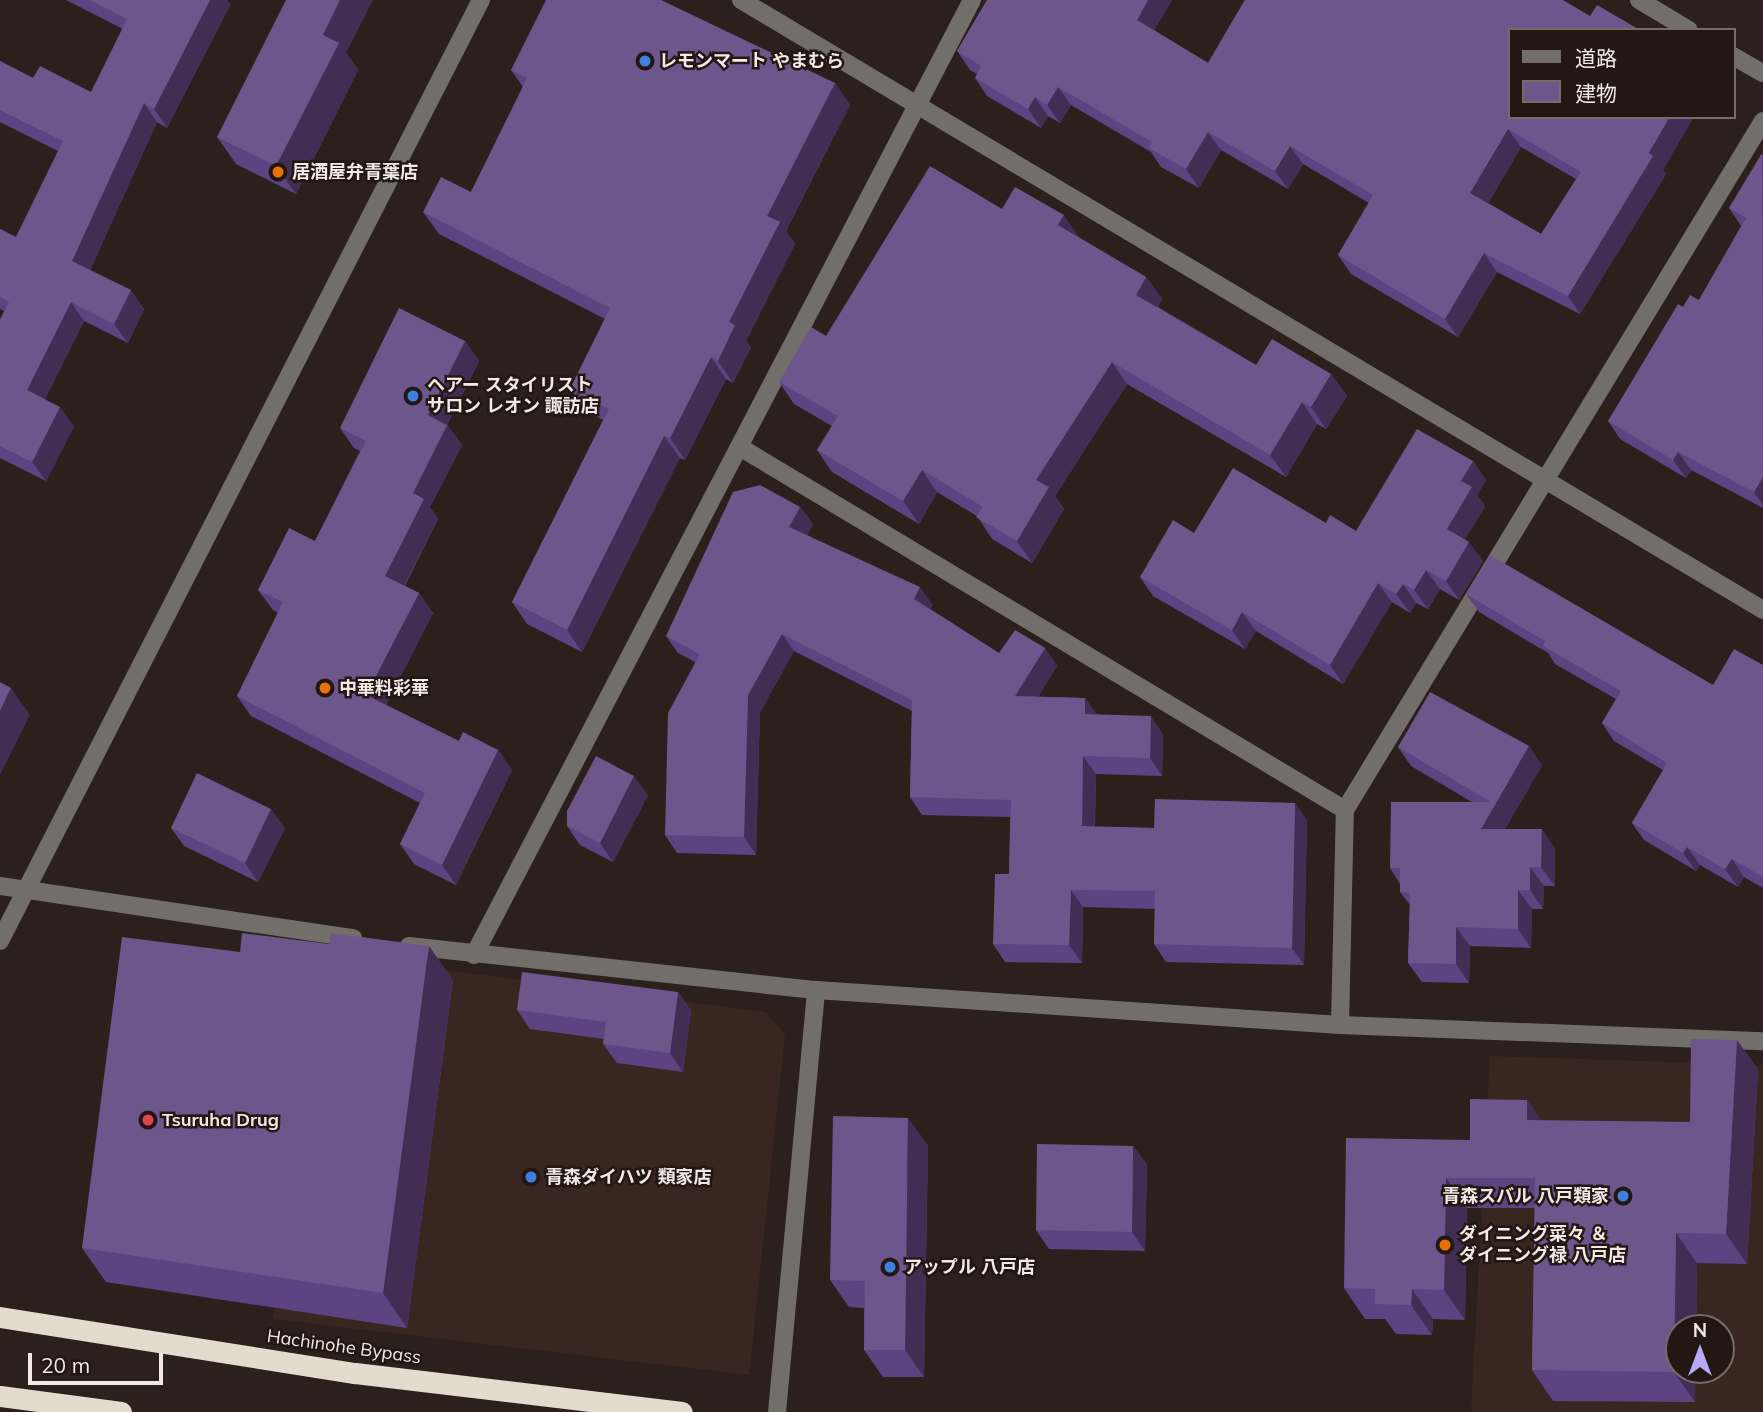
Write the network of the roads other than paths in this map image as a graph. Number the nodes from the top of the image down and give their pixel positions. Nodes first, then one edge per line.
1 (481, 0) edge
2 (741, 0) edge
3 (972, 0) edge
4 (1639, 0) edge
5 (1686, 28) edge
6 (1735, 57) edge
7 (1763, 74) edge
8 (917, 106) junction
9 (1763, 121) edge
10 (743, 449) junction
11 (1545, 481) junction
12 (1763, 610) edge
13 (1345, 810) junction
14 (0, 886) edge
15 (28, 891) junction
16 (0, 942) edge
17 (474, 955) junction
18 (816, 990) junction
19 (1340, 1025) junction
20 (1763, 1041) edge
21 (0, 1317) edge
22 (0, 1396) edge
23 (121, 1412) edge
24 (682, 1412) edge
25 (777, 1412) edge

1 - 15 street
2 - 8 street
3 - 8 street
4 - 5 street
6 - 7 street
8 - 10 street
8 - 11 street
9 - 11 street
10 - 13 street
10 - 17 street
11 - 12 street
11 - 13 street
13 - 19 street
14 - 15 street
15 - 16 street
15 - 17 street
17 - 18 street
18 - 19 street
18 - 25 street
19 - 20 street
21 - 24 highway, Hachinohe Bypass
22 - 23 highway

